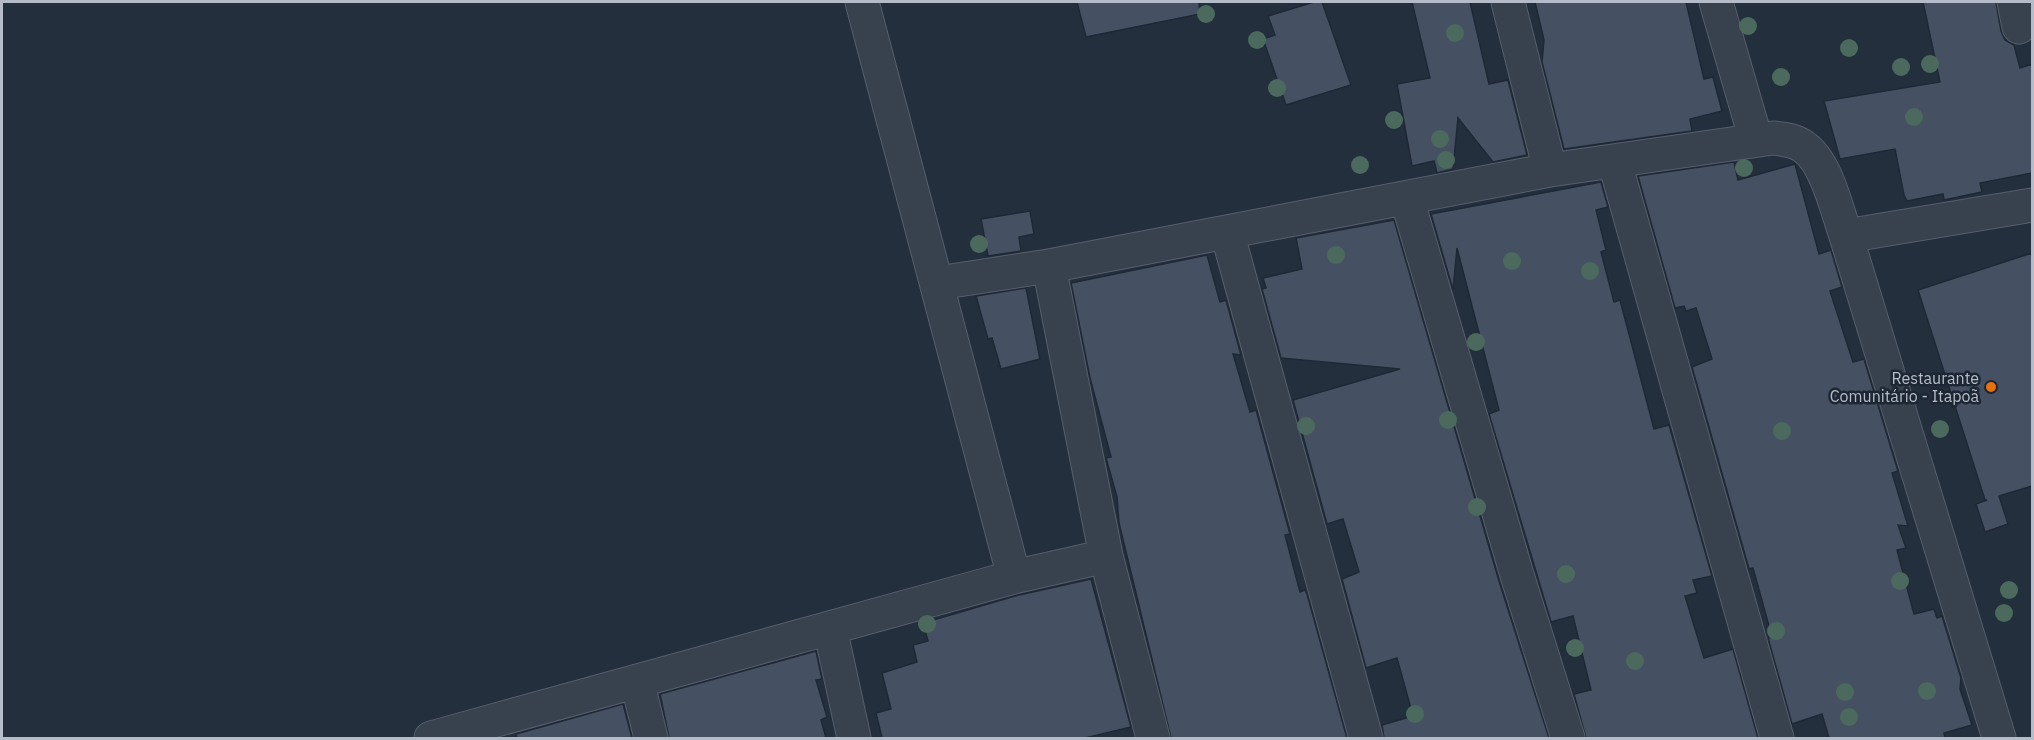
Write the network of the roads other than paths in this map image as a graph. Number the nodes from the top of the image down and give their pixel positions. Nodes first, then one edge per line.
1 (862, 2) edge
2 (1508, 2) edge
3 (1716, 2) edge
4 (1756, 140) junction
5 (1615, 163) junction
6 (1550, 170) junction
7 (1407, 199) junction
8 (2032, 205) edge
9 (1227, 232) junction
10 (1846, 237) junction
11 (1049, 266) junction
12 (938, 283) junction
13 (1106, 556) junction
14 (1014, 577) junction
15 (830, 628) junction
16 (637, 681) junction
17 (440, 737) edge
18 (651, 738) edge
19 (854, 738) edge
20 (1153, 738) edge
21 (1366, 738) edge
22 (1568, 738) edge
23 (1778, 738) edge
24 (1999, 738) edge

1 - 12 street
2 - 6 street
3 - 4 street
4 - 5 street
4 - 10 street
5 - 6 street
5 - 23 street
6 - 7 street
7 - 9 street
7 - 22 street
8 - 10 street
9 - 11 street
9 - 21 street
10 - 24 street
11 - 12 street
11 - 13 street
12 - 14 street
13 - 14 street
13 - 20 street
14 - 15 street
15 - 16 street
15 - 19 street
16 - 17 street
16 - 18 street

